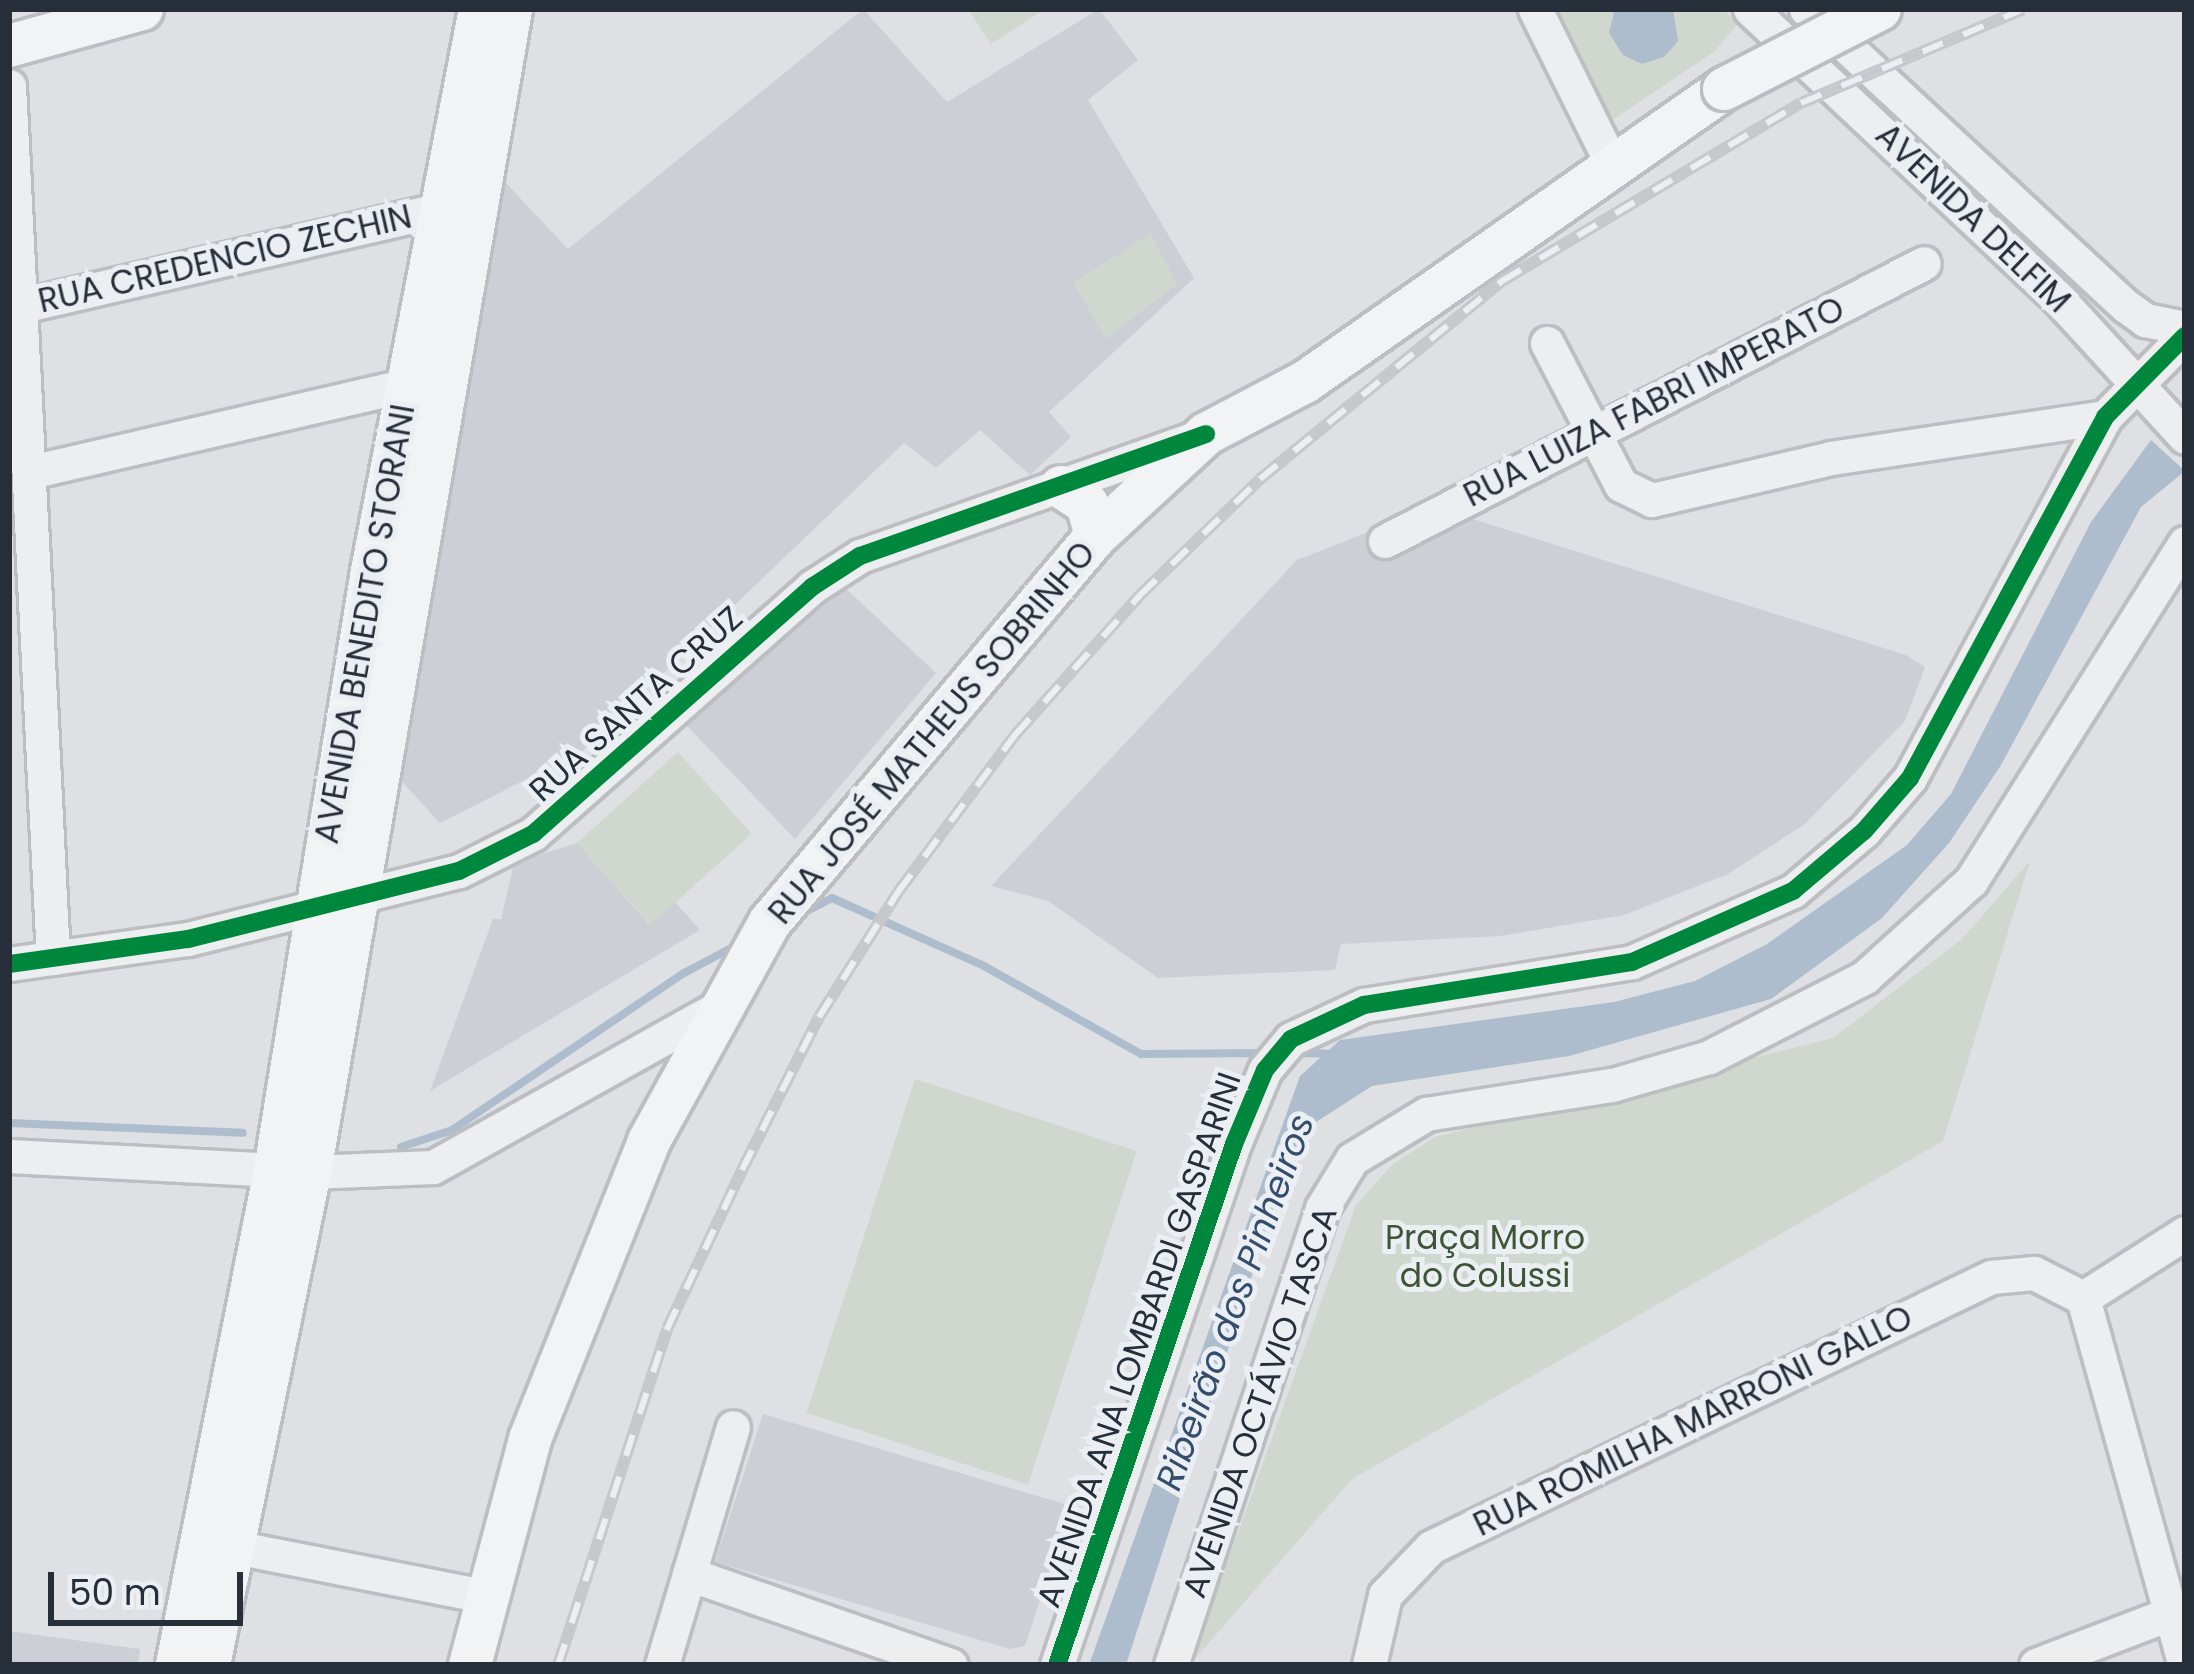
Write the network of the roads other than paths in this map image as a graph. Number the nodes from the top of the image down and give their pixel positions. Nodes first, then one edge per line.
1 (142, 9) edge
2 (480, 9) edge
3 (512, 9) edge
4 (1535, 9) edge
5 (1750, 9) edge
6 (1806, 9) edge
7 (1881, 9) edge
8 (105, 15) edge
9 (9, 46) edge
10 (9, 86) edge
11 (1614, 168) junction
12 (459, 204) junction
13 (1924, 263) dead end
14 (15, 307) edge
15 (2185, 332) edge
16 (1547, 343) dead end
17 (426, 380) junction
18 (2145, 394) junction
19 (2105, 417) junction
20 (1206, 434) junction
21 (1591, 435) junction
22 (2185, 437) edge
23 (30, 472) junction
24 (1060, 488) junction
25 (1096, 536) junction
26 (1385, 542) dead end
27 (2185, 543) edge
28 (21, 563) edge
29 (334, 903) junction
30 (53, 958) junction
31 (9, 964) edge
32 (731, 1000) junction
33 (9, 1156) edge
34 (293, 1171) junction
35 (2185, 1232) edge
36 (2083, 1298) junction
37 (733, 1427) dead end
38 (217, 1543) junction
39 (689, 1574) junction
40 (484, 1595) junction
41 (2169, 1614) junction
42 (2184, 1657) edge
43 (177, 1665) edge
44 (209, 1665) edge
45 (470, 1665) edge
46 (662, 1665) edge
47 (951, 1665) edge
48 (1057, 1665) edge
49 (1171, 1665) edge
50 (1369, 1665) edge
51 (2036, 1665) edge

1 - 8 main road
2 - 12 main road, AVENIDA BENEDITO STORANI
3 - 12 main road, AVENIDA BENEDITO STORANI
4 - 11 street
5 - 18 street, AVENIDA DELFIM
6 - 15 street, AVENIDA DELFIM
7 - 11 main road, RUA JOSÉ MATHEUS SOBRINHO, bridge
8 - 9 main road
10 - 14 street
11 - 20 main road, RUA JOSÉ MATHEUS SOBRINHO
12 - 14 street, RUA CREDENCIO ZECHIN
12 - 17 main road, AVENIDA BENEDITO STORANI
13 - 21 street, RUA LUIZA FABRI IMPERATO
14 - 23 street
15 - 18 street, AVENIDA ANA LOMBARDI GASPARINI
16 - 21 street
17 - 23 street
17 - 29 main road, AVENIDA BENEDITO STORANI
18 - 19 street, AVENIDA ANA LOMBARDI GASPARINI
18 - 22 street, AVENIDA DELFIM
19 - 21 street
19 - 48 street, AVENIDA ANA LOMBARDI GASPARINI
20 - 24 street, RUA SANTA CRUZ
20 - 25 main road, RUA JOSÉ MATHEUS SOBRINHO
21 - 26 street, RUA LUIZA FABRI IMPERATO
23 - 28 street
24 - 25 main road
24 - 29 street, RUA SANTA CRUZ
25 - 32 main road, RUA JOSÉ MATHEUS SOBRINHO
27 - 49 street, AVENIDA OCTÁVIO TASCA
28 - 30 street
29 - 30 street, RUA SANTA CRUZ
29 - 34 main road, AVENIDA BENEDITO STORANI
30 - 31 street, RUA SANTA CRUZ
32 - 34 street
32 - 40 main road, RUA JOSÉ MATHEUS SOBRINHO
33 - 34 street
34 - 38 main road, AVENIDA BENEDITO STORANI
35 - 36 street
36 - 41 street
36 - 50 street, RUA ROMILHA MARRONI GALLO
37 - 39 street
38 - 40 street
38 - 43 main road, AVENIDA BENEDITO STORANI
38 - 44 main road, AVENIDA BENEDITO STORANI
39 - 46 street
39 - 47 street
40 - 45 main road, RUA JOSÉ MATHEUS SOBRINHO
41 - 42 street
41 - 51 street

